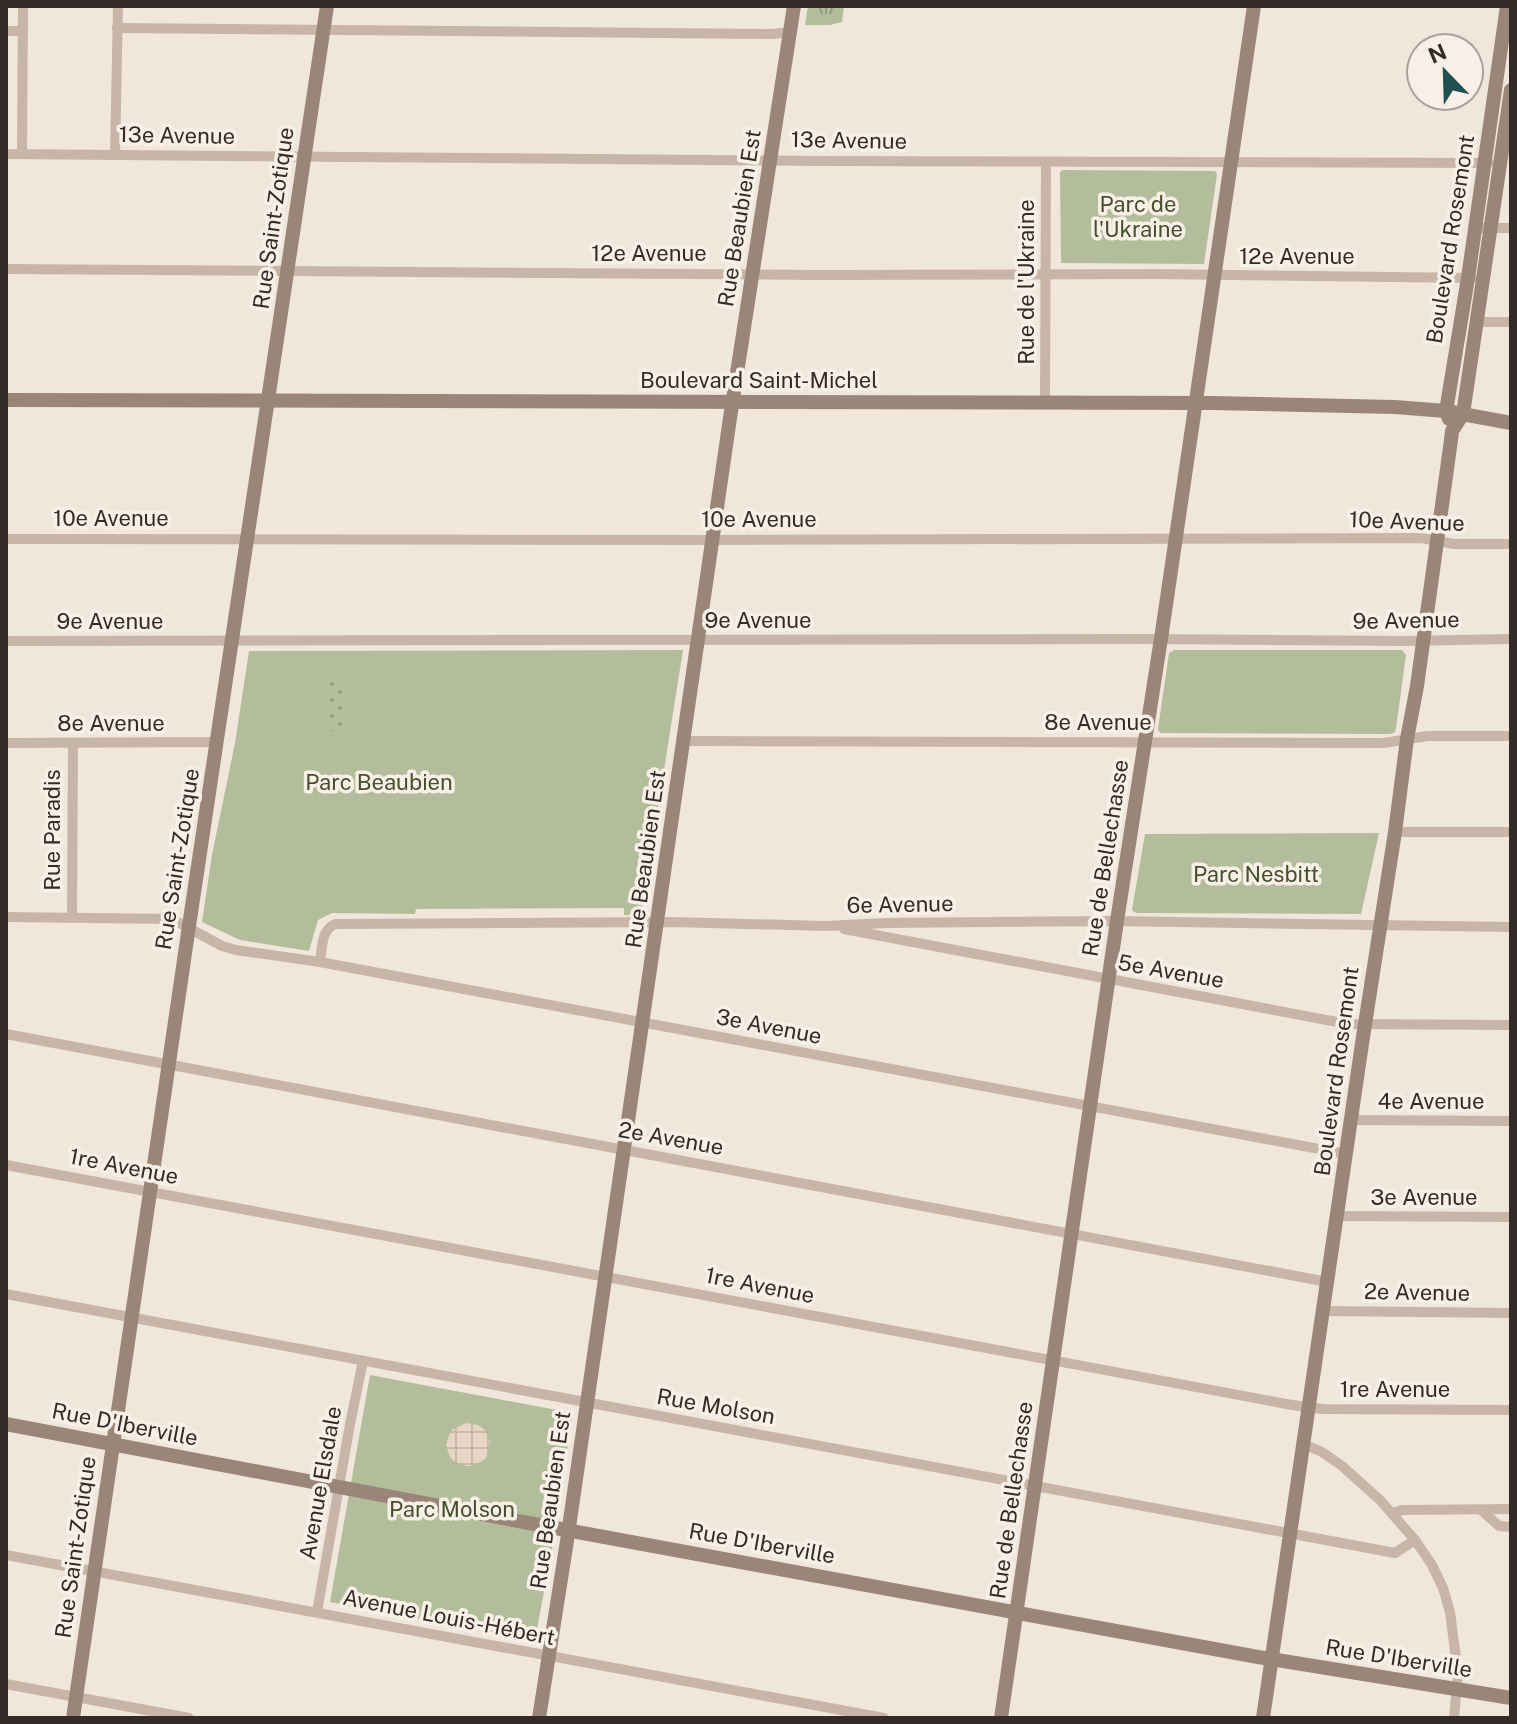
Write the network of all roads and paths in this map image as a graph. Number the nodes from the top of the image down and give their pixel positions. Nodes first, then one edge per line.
1 (23, 6) edge
2 (118, 6) edge
3 (327, 6) edge
4 (794, 6) edge
5 (1254, 6) edge
6 (1507, 6) edge
7 (1508, 24) edge
8 (117, 28) junction
9 (323, 30) junction
10 (6, 31) edge
11 (23, 31) junction
12 (790, 32) junction
13 (1511, 90) edge
14 (1508, 124) edge
15 (6, 154) edge
16 (22, 154) junction
17 (115, 155) junction
18 (304, 156) junction
19 (770, 159) junction
20 (1231, 161) junction
21 (1046, 162) junction
22 (1492, 163) junction
23 (1482, 228) junction
24 (1511, 228) edge
25 (6, 269) edge
26 (287, 271) junction
27 (1046, 273) junction
28 (754, 274) junction
29 (1215, 275) junction
30 (1475, 278) junction
31 (1476, 322) junction
32 (1511, 322) edge
33 (6, 400) edge
34 (268, 401) junction
35 (733, 401) junction
36 (1045, 402) junction
37 (1195, 403) junction
38 (1446, 411) junction
39 (1463, 414) junction
40 (1511, 423) edge
41 (1452, 431) junction
42 (247, 538) junction
43 (1175, 538) junction
44 (6, 539) edge
45 (713, 540) junction
46 (1438, 541) junction
47 (1511, 544) edge
48 (1511, 639) edge
49 (232, 640) junction
50 (1161, 640) junction
51 (1423, 640) junction
52 (6, 641) edge
53 (698, 641) junction
54 (1511, 736) edge
55 (1407, 739) junction
56 (685, 741) junction
57 (217, 742) junction
58 (1145, 742) junction
59 (6, 743) edge
60 (73, 743) junction
61 (1395, 832) junction
62 (1511, 832) edge
63 (6, 917) edge
64 (72, 918) junction
65 (1117, 921) junction
66 (658, 922) junction
67 (1380, 925) junction
68 (189, 926) junction
69 (826, 926) junction
70 (1511, 927) edge
71 (320, 962) junction
72 (1108, 980) junction
73 (643, 1022) junction
74 (1365, 1024) junction
75 (1511, 1025) edge
76 (6, 1034) edge
77 (169, 1064) junction
78 (1090, 1106) junction
79 (1351, 1120) junction
80 (1511, 1121) edge
81 (624, 1150) junction
82 (1346, 1154) junction
83 (6, 1165) edge
84 (150, 1191) junction
85 (1337, 1216) junction
86 (1511, 1217) edge
87 (1072, 1233) junction
88 (606, 1276) junction
89 (1328, 1282) junction
90 (6, 1294) edge
91 (1323, 1311) junction
92 (1511, 1313) edge
93 (131, 1317) junction
94 (1053, 1360) junction
95 (363, 1361) junction
96 (586, 1403) junction
97 (1308, 1407) junction
98 (1511, 1410) edge
99 (6, 1424) edge
100 (113, 1444) junction
101 (1303, 1444) junction
102 (1035, 1485) junction
103 (339, 1487) junction
104 (1511, 1509) edge
105 (1481, 1510) junction
106 (1393, 1513) junction
107 (1511, 1527) edge
108 (569, 1530) junction
109 (1289, 1533) junction
110 (1415, 1540) junction
111 (6, 1555) edge
112 (94, 1571) junction
113 (317, 1612) junction
114 (1017, 1612) junction
115 (549, 1656) junction
116 (1271, 1659) junction
117 (6, 1684) edge
118 (1456, 1690) junction
119 (76, 1697) junction
120 (1511, 1698) edge
121 (73, 1718) edge
122 (189, 1718) edge
123 (539, 1718) edge
124 (884, 1718) edge
125 (1001, 1718) edge
126 (1263, 1718) edge
127 (1454, 1718) edge

1 - 11 street
2 - 8 street
3 - 9 street, Rue Saint-Zotique
4 - 12 street, Rue Beaubien Est
5 - 20 street, Rue de Bellechasse
6 - 7 street, Boulevard Rosemont
7 - 22 street, Boulevard Rosemont
8 - 9 street
8 - 17 street
9 - 12 street
9 - 18 street, Rue Saint-Zotique
10 - 11 street
11 - 16 street
12 - 19 street, Rue Beaubien Est
13 - 14 street, Boulevard Rosemont
14 - 22 street, Boulevard Rosemont
15 - 16 street, 13e Avenue
16 - 17 street, 13e Avenue
17 - 18 street, 13e Avenue
18 - 19 street, 13e Avenue
18 - 26 street, Rue Saint-Zotique
19 - 21 street, 13e Avenue
19 - 28 street, Rue Beaubien Est
20 - 21 street, 13e Avenue
20 - 22 street, 13e Avenue
20 - 29 street, Rue de Bellechasse
21 - 27 street, Rue de l'Ukraine
22 - 23 street, Boulevard Rosemont
23 - 24 street
23 - 30 street, Boulevard Rosemont
25 - 26 street, 12e Avenue
26 - 28 street, 12e Avenue
26 - 34 street, Rue Saint-Zotique
27 - 28 street, 12e Avenue
27 - 29 street, 12e Avenue
27 - 36 street, Rue de l'Ukraine
28 - 35 street, Rue Beaubien Est
29 - 30 street, 12e Avenue
29 - 37 street, Rue de Bellechasse
30 - 31 street, Boulevard Rosemont
30 - 38 street, Boulevard Rosemont
31 - 32 street
31 - 39 street, Boulevard Rosemont
33 - 34 street, Boulevard Saint-Michel
34 - 35 street, Boulevard Saint-Michel
34 - 42 street, Rue Saint-Zotique
35 - 36 street, Boulevard Saint-Michel
35 - 45 street, Rue Beaubien Est
36 - 37 street, Boulevard Saint-Michel
37 - 38 street, Boulevard Saint-Michel
37 - 43 street, Rue de Bellechasse
38 - 39 street, Boulevard Saint-Michel
38 - 41 street, Boulevard Rosemont
39 - 40 street, Boulevard Saint-Michel
39 - 41 street, Boulevard Rosemont
41 - 46 street, Boulevard Rosemont
42 - 44 street, 10e Avenue
42 - 45 street, 10e Avenue
42 - 49 street, Rue Saint-Zotique
43 - 45 street, 10e Avenue
43 - 46 street, 10e Avenue
43 - 50 street, Rue de Bellechasse
45 - 53 street, Rue Beaubien Est
46 - 47 street, 10e Avenue
46 - 51 street, Boulevard Rosemont
48 - 51 street, 9e Avenue
49 - 52 street, 9e Avenue
49 - 53 street, 9e Avenue
49 - 57 street, Rue Saint-Zotique
50 - 51 street, 9e Avenue
50 - 53 street, 9e Avenue
50 - 58 street, Rue de Bellechasse
51 - 55 street, Boulevard Rosemont
53 - 56 street, Rue Beaubien Est
54 - 55 street, 8e Avenue
55 - 58 street, 8e Avenue
55 - 61 street, Boulevard Rosemont
56 - 58 street, 8e Avenue
56 - 66 street, Rue Beaubien Est
57 - 60 street, 8e Avenue
57 - 68 street, Rue Saint-Zotique
58 - 65 street, Rue de Bellechasse
59 - 60 street, 8e Avenue
60 - 64 street, Rue Paradis
61 - 62 street
61 - 67 street, Boulevard Rosemont
63 - 64 street
64 - 68 street
65 - 67 street, 6e Avenue
65 - 69 street, 6e Avenue
65 - 72 street, Rue de Bellechasse
66 - 69 street, 6e Avenue
66 - 71 street, 6e Avenue
66 - 73 street, Rue Beaubien Est
67 - 70 street, 6e Avenue
67 - 74 street, Boulevard Rosemont
68 - 71 street, 3e Avenue
68 - 77 street, Rue Saint-Zotique
69 - 72 street, 5e Avenue
71 - 73 street, 3e Avenue
72 - 74 street, 5e Avenue
72 - 78 street, Rue de Bellechasse
73 - 78 street, 3e Avenue
73 - 81 street, Rue Beaubien Est
74 - 75 street, 5e Avenue
74 - 79 street, Boulevard Rosemont
76 - 77 street, 2e Avenue
77 - 81 street, 2e Avenue
77 - 84 street, Rue Saint-Zotique
78 - 82 street, 3e Avenue
78 - 87 street, Rue de Bellechasse
79 - 80 street, 4e Avenue
79 - 82 street, Boulevard Rosemont
81 - 87 street, 2e Avenue
81 - 88 street, Rue Beaubien Est
82 - 85 street, Boulevard Rosemont
83 - 84 street, 1re Avenue
84 - 88 street, 1re Avenue
84 - 93 street, Rue Saint-Zotique
85 - 86 street, 3e Avenue
85 - 89 street, Boulevard Rosemont
87 - 89 street, 2e Avenue
87 - 94 street, Rue de Bellechasse
88 - 94 street, 1re Avenue
88 - 96 street, Rue Beaubien Est
89 - 91 street, Boulevard Rosemont
90 - 93 street, Rue Molson
91 - 92 street, 2e Avenue
91 - 97 street, Boulevard Rosemont
93 - 95 street, Rue Molson
93 - 100 street, Rue Saint-Zotique
94 - 97 street, 1re Avenue
94 - 102 street, Rue de Bellechasse
95 - 96 street, Rue Molson
95 - 103 street, Avenue Elsdale
96 - 102 street, Rue Molson
96 - 108 street, Rue Beaubien Est
97 - 98 street, 1re Avenue
97 - 101 street, Boulevard Rosemont
99 - 100 street, Rue D'Iberville
100 - 103 street, Rue D'Iberville
100 - 112 street, Rue Saint-Zotique
101 - 106 street
101 - 109 street, Boulevard Rosemont
102 - 109 street, Rue Molson
102 - 114 street, Rue de Bellechasse
103 - 108 street, Rue D'Iberville
103 - 113 street, Avenue Elsdale
104 - 105 street
105 - 106 street
105 - 107 street
106 - 110 street
108 - 114 street, Rue D'Iberville
108 - 115 street, Rue Beaubien Est
109 - 110 street, Rue Molson
109 - 116 street, Boulevard Rosemont
110 - 118 street
111 - 112 street, Avenue Louis-Hébert
112 - 113 street, Avenue Louis-Hébert
112 - 119 street, Rue Saint-Zotique
113 - 115 street, Avenue Louis-Hébert
114 - 116 street, Rue D'Iberville
114 - 125 street, Rue de Bellechasse
115 - 123 street, Rue Beaubien Est
115 - 124 street, Avenue Louis-Hébert
116 - 118 street, Rue D'Iberville
116 - 126 street, Boulevard Rosemont
117 - 119 street
118 - 120 street, Rue D'Iberville
118 - 127 street
119 - 121 street, Rue Saint-Zotique
119 - 122 street

